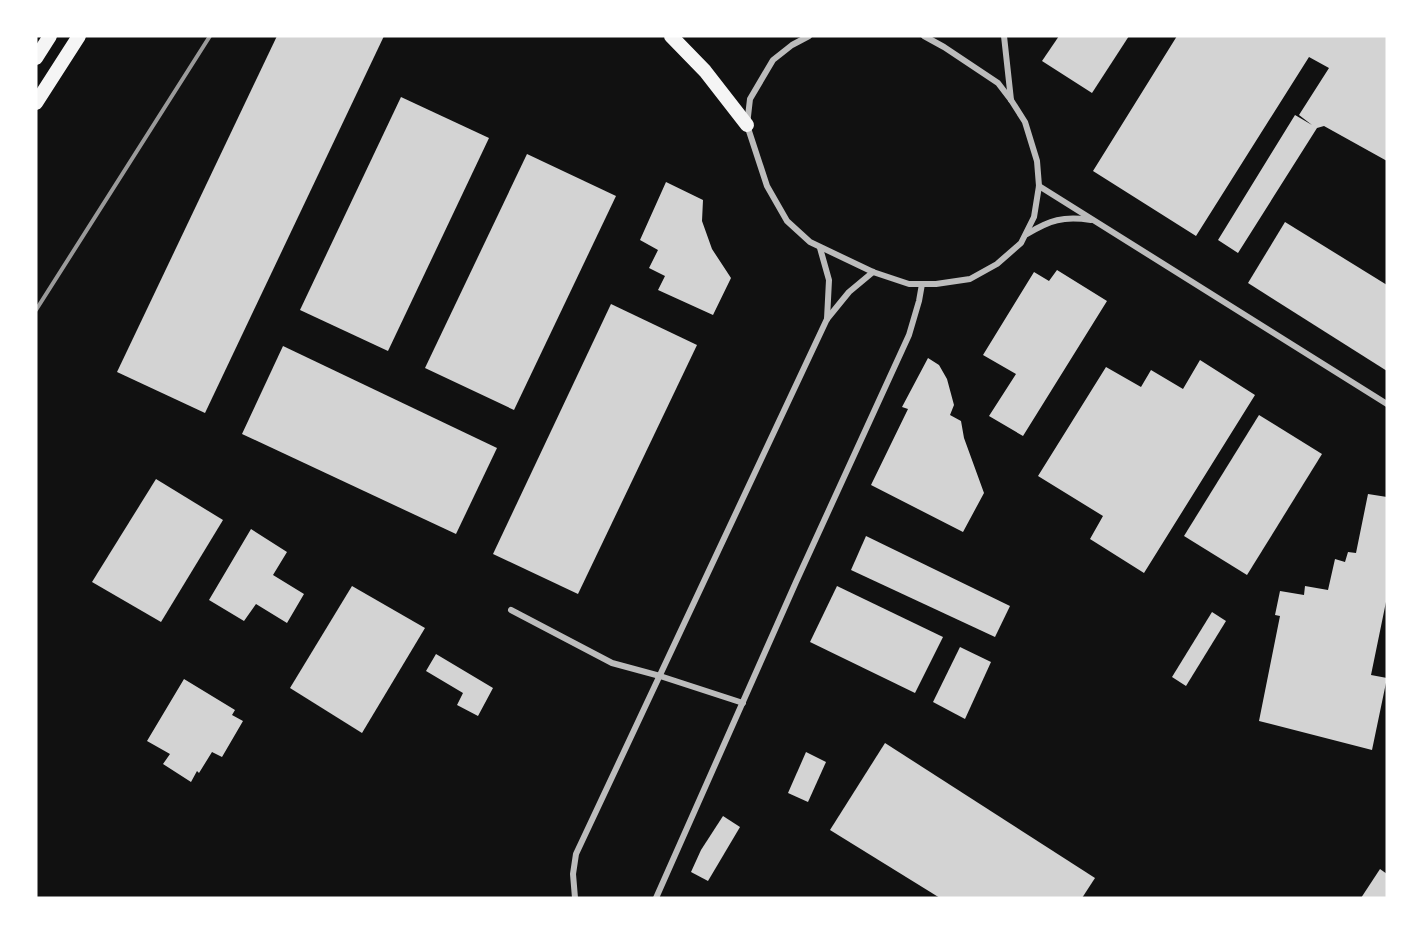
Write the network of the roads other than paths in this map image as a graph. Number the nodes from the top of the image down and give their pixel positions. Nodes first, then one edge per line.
1 (50, 36) edge
2 (79, 36) edge
3 (671, 36) edge
4 (809, 36) edge
5 (924, 36) edge
6 (1004, 36) edge
7 (36, 58) edge
8 (1011, 100) junction
9 (36, 103) edge
10 (747, 125) junction
11 (1039, 186) junction
12 (1094, 221) junction
13 (1026, 234) junction
14 (820, 248) junction
15 (873, 272) junction
16 (922, 284) junction
17 (827, 319) junction
18 (1387, 404) edge
19 (511, 610) dead end
20 (660, 676) junction
21 (743, 703) junction
22 (575, 898) edge
23 (656, 898) edge

1 - 7 highway
2 - 9 highway
3 - 10 highway
4 - 10 street
5 - 8 street
6 - 8 street
8 - 11 street
10 - 14 street
11 - 12 street
11 - 13 street
12 - 13 street
12 - 18 street
13 - 16 street
14 - 15 street
14 - 17 street
15 - 16 street
15 - 17 street
16 - 21 street
17 - 20 street
19 - 20 street
20 - 21 street
20 - 22 street
21 - 23 street

